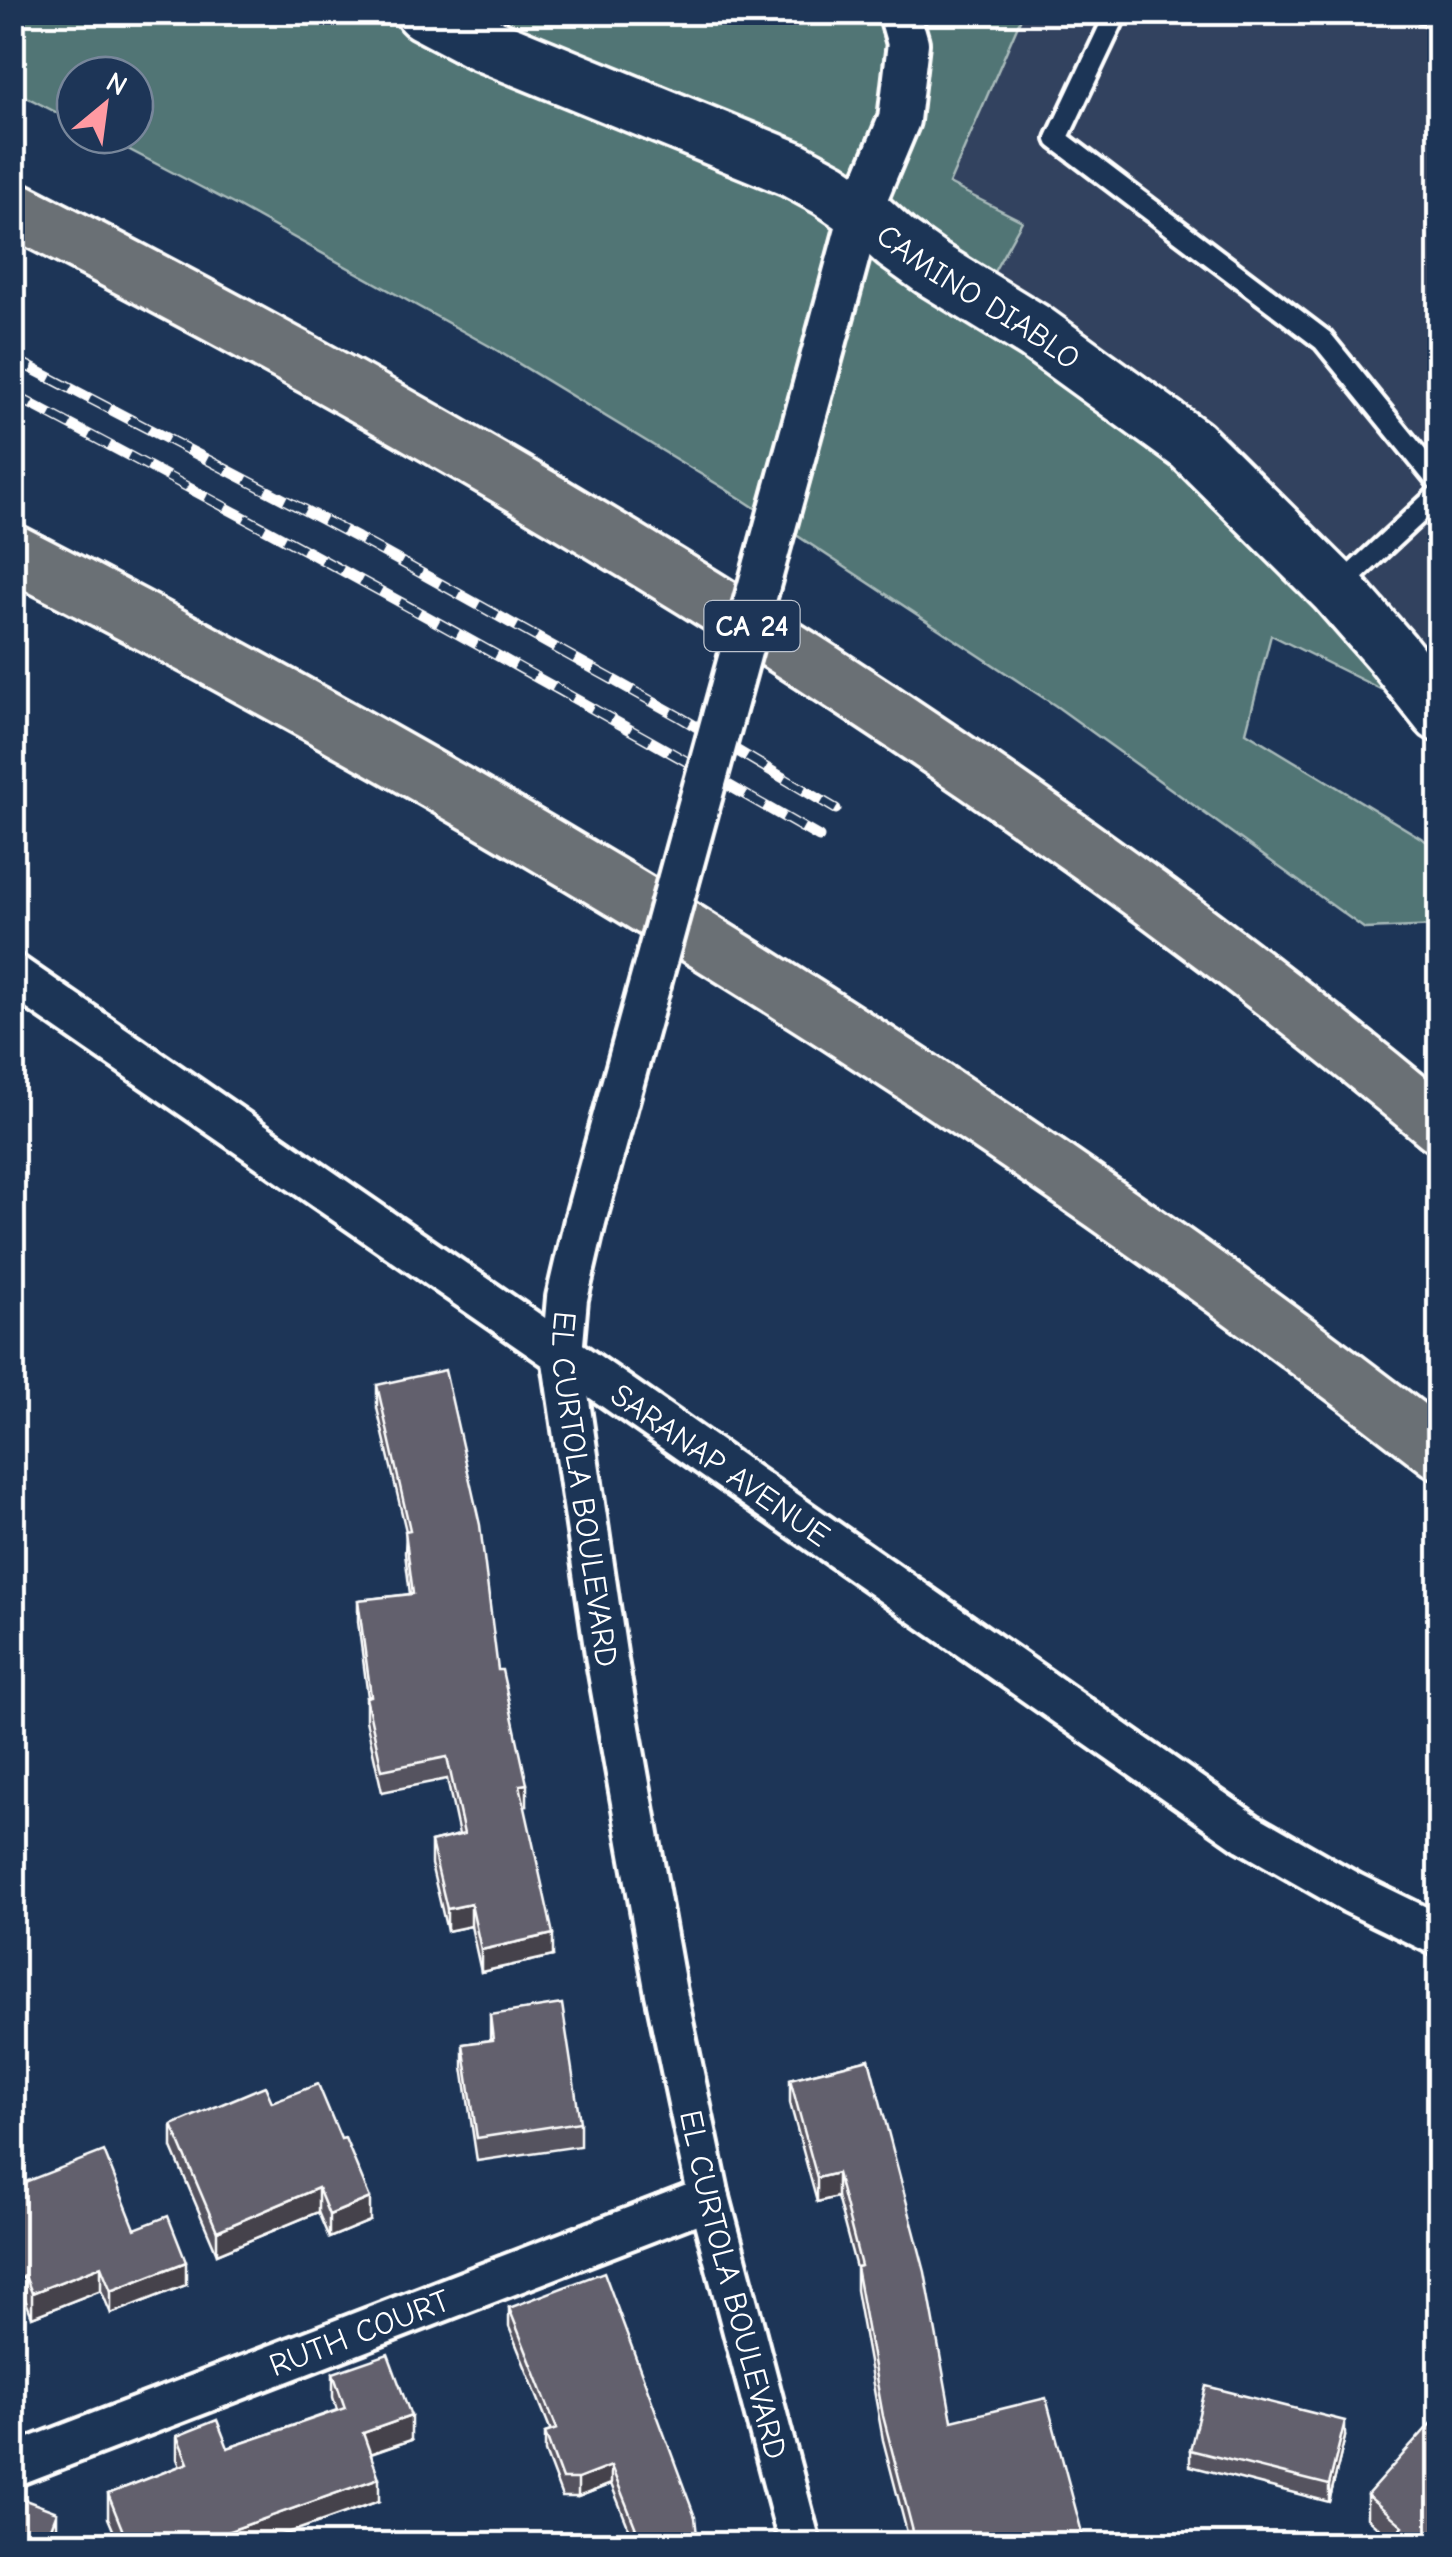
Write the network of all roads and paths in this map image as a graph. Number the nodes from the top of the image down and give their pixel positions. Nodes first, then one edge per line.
1 (424, 12) edge
2 (900, 12) edge
3 (1117, 12) edge
4 (1425, 12) edge
5 (1440, 18) edge
6 (12, 208) edge
7 (862, 212) junction
8 (1440, 484) edge
9 (1440, 492) edge
10 (12, 552) edge
11 (1336, 589) junction
12 (1440, 714) edge
13 (12, 974) edge
14 (1440, 1125) edge
15 (562, 1354) junction
16 (1440, 1450) edge
17 (1440, 1936) edge
18 (709, 2198) junction
19 (12, 2466) edge
20 (800, 2544) edge

1 - 7 street, CAMINO DIABLO
2 - 7 street, EL CURTOLA BOULEVARD
3 - 8 lane
4 - 5 lane
6 - 14 highway, CA 24
7 - 11 street, CAMINO DIABLO
7 - 15 street, EL CURTOLA BOULEVARD, bridge
9 - 11 lane
10 - 16 highway
11 - 12 street, CAMINO DIABLO
13 - 15 street, SARANAP AVENUE
15 - 17 street, SARANAP AVENUE
15 - 18 street, EL CURTOLA BOULEVARD
18 - 19 street, RUTH COURT
18 - 20 street, EL CURTOLA BOULEVARD

